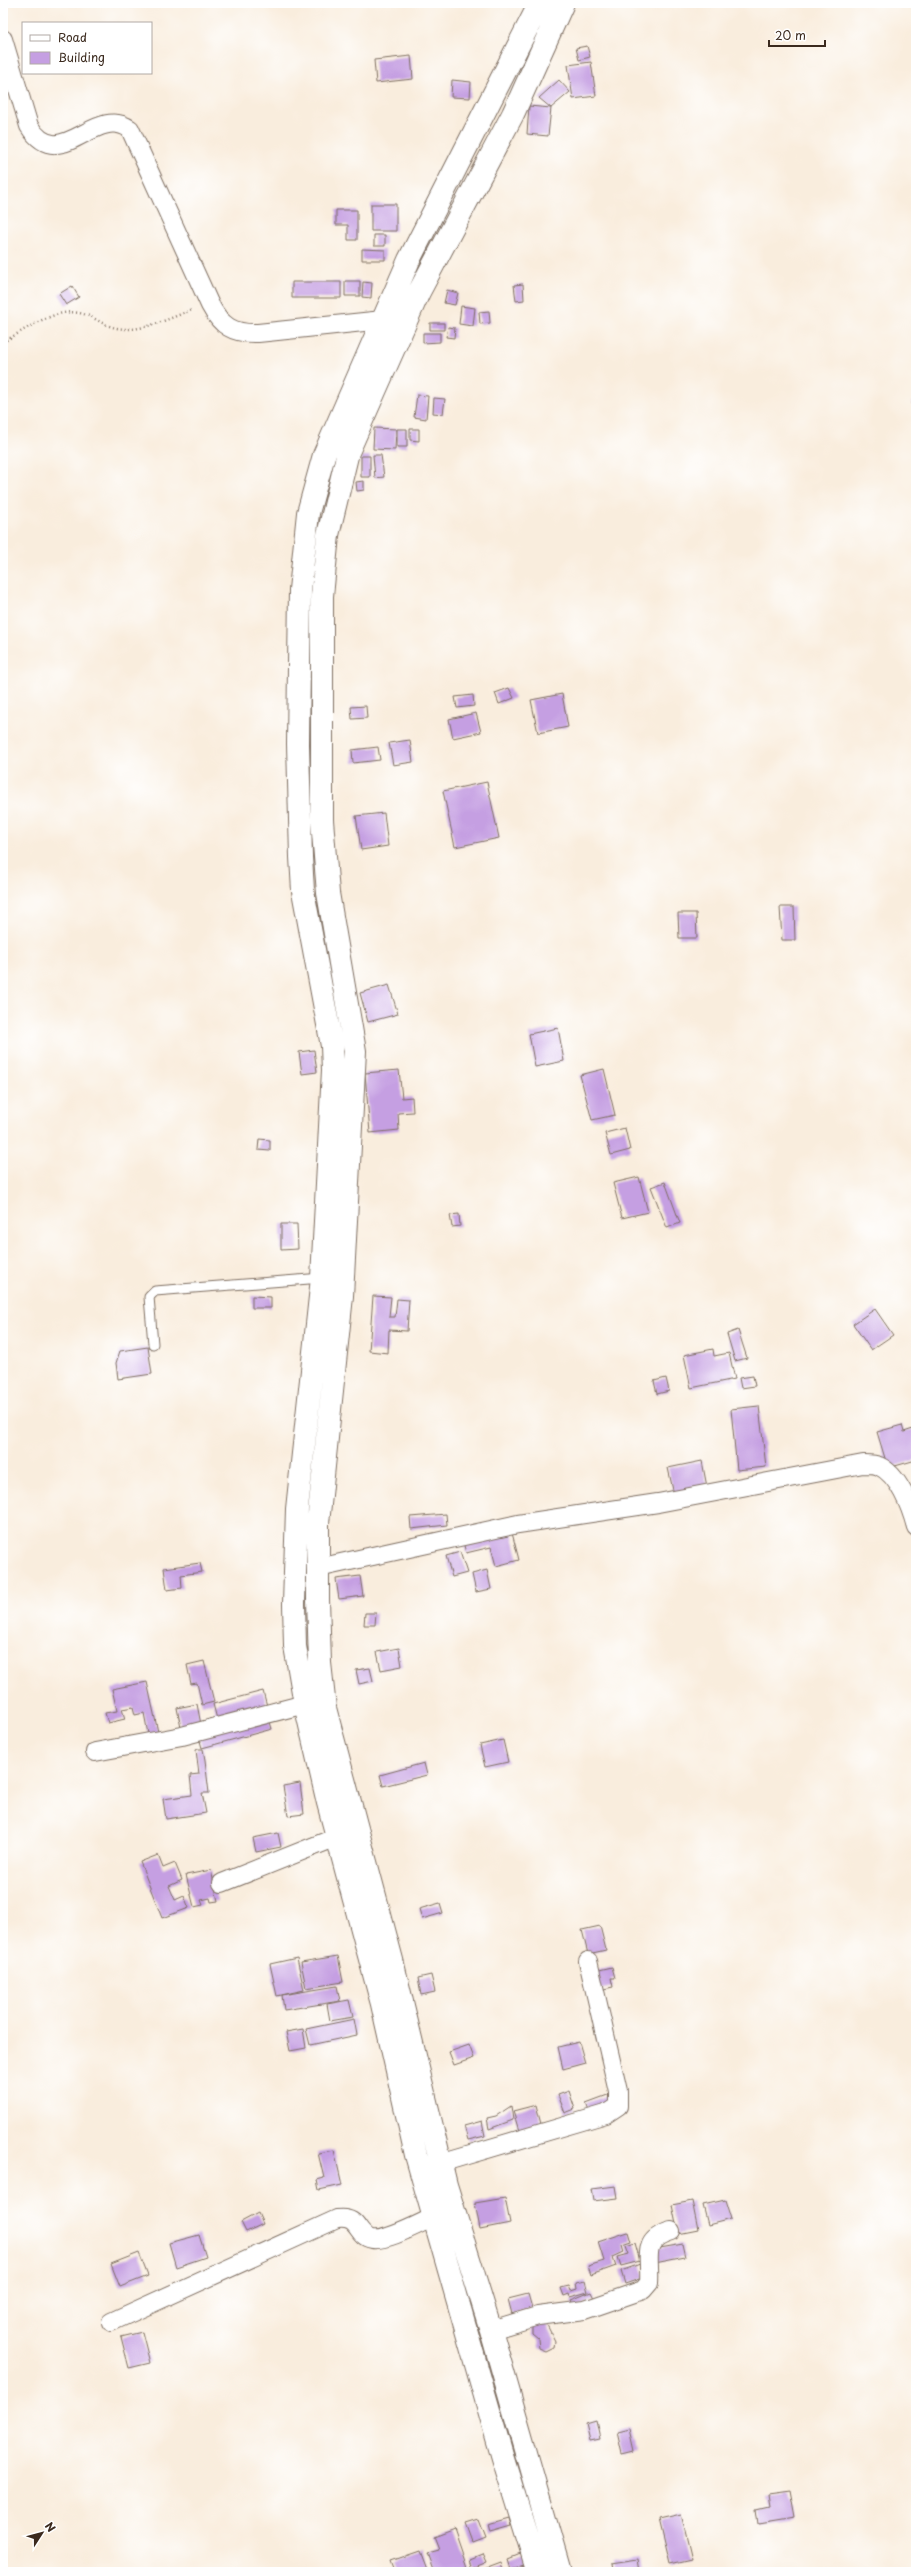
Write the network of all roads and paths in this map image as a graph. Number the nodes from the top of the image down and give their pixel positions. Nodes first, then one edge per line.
1 (540, 3) edge
2 (563, 3) edge
3 (3, 39) edge
4 (210, 305) junction
5 (383, 320) junction
6 (3, 342) edge
7 (322, 1278) junction
8 (153, 1344) dead end
9 (916, 1527) edge
10 (318, 1568) junction
11 (305, 1704) junction
12 (95, 1752) dead end
13 (337, 1837) junction
14 (222, 1883) dead end
15 (588, 1961) dead end
16 (440, 2163) junction
17 (434, 2218) junction
18 (671, 2231) dead end
19 (111, 2322) dead end
20 (491, 2330) junction
21 (538, 2572) edge
22 (560, 2572) edge

1 - 5 street
2 - 10 street
3 - 4 street
4 - 5 street
4 - 6 path
5 - 7 street
7 - 8 lane
7 - 11 street
9 - 10 street
10 - 16 street
11 - 12 street
11 - 13 street
13 - 14 street
13 - 17 street
15 - 16 street
16 - 20 street
17 - 19 street
17 - 21 street
18 - 20 street
20 - 22 street

